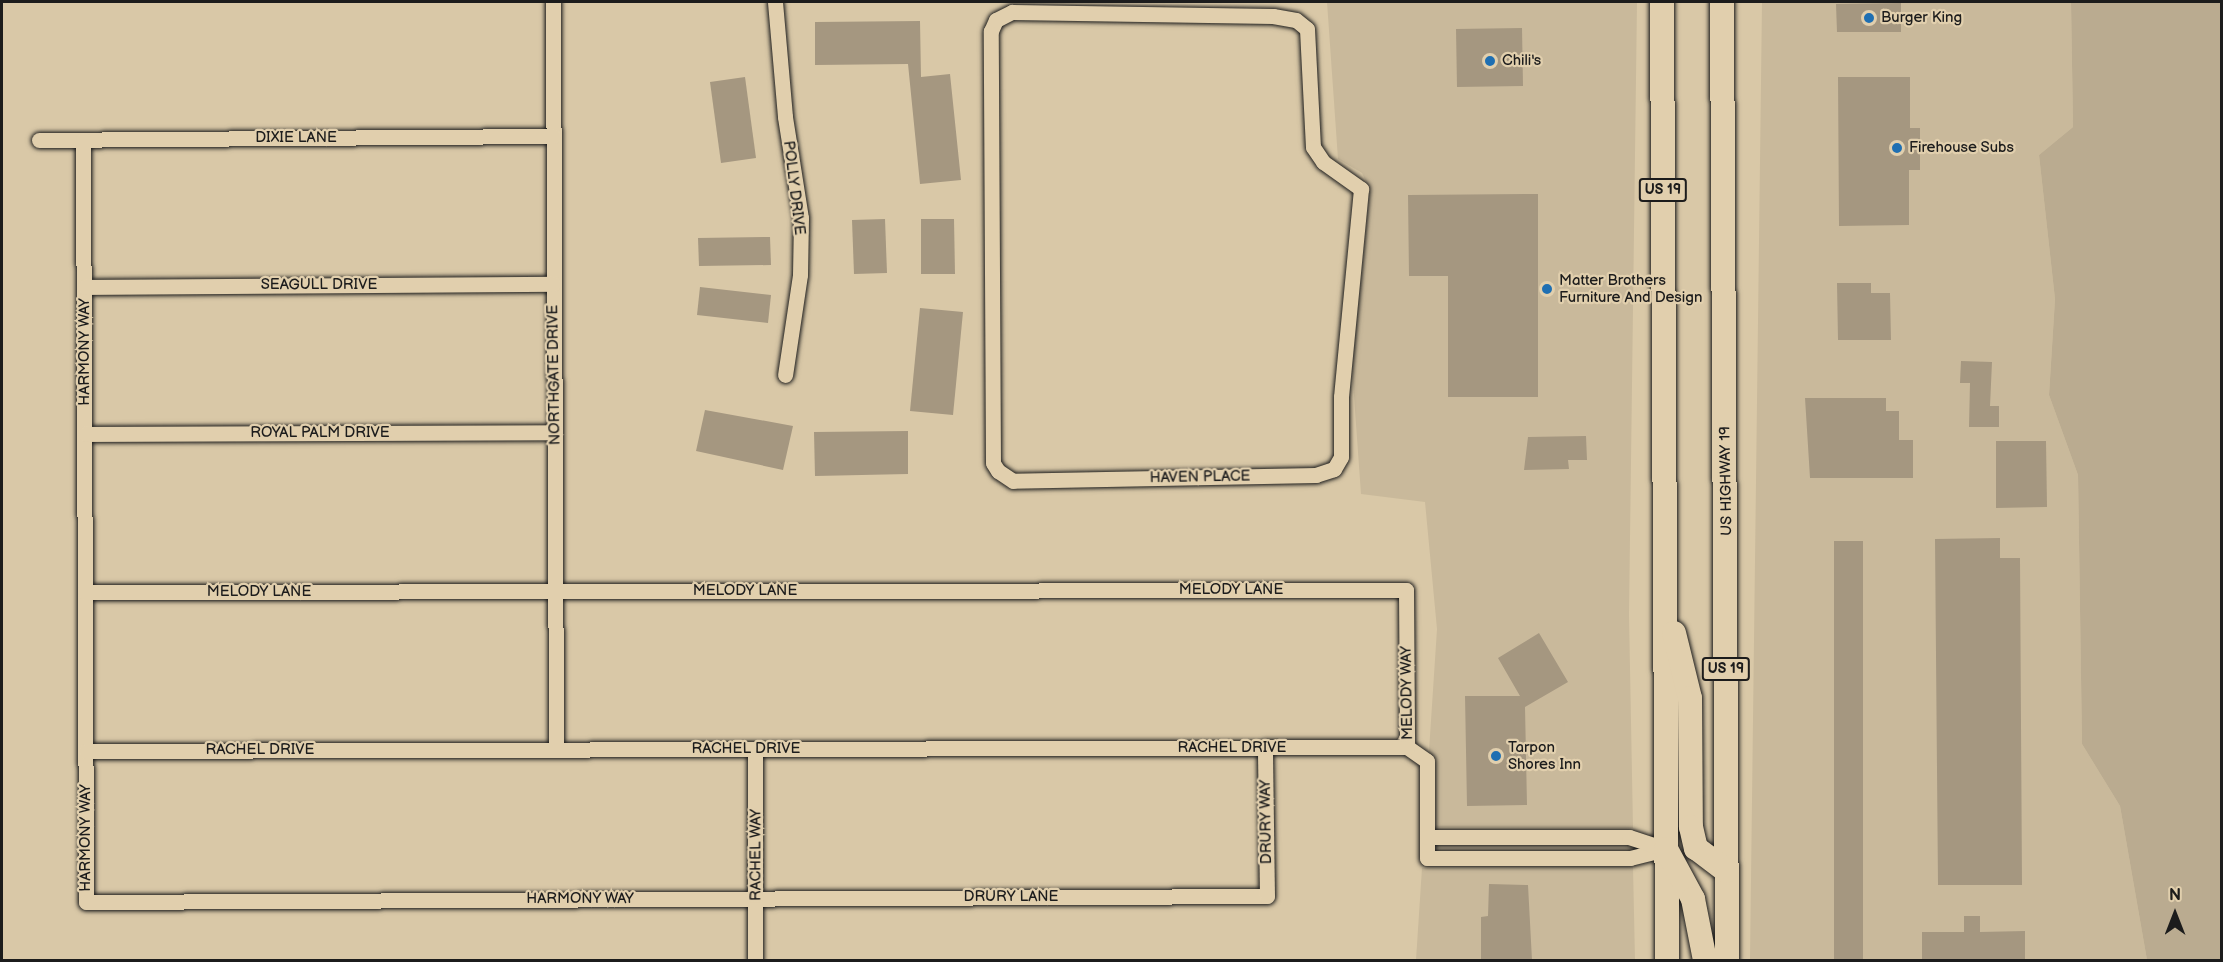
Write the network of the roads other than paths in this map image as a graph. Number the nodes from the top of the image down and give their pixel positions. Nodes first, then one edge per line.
1 (553, 2) edge
2 (775, 2) edge
3 (1662, 2) edge
4 (1722, 2) edge
5 (1125, 7) edge
6 (1156, 8) edge
7 (553, 136) junction
8 (39, 140) dead end
9 (83, 140) junction
10 (553, 284) junction
11 (85, 287) junction
12 (785, 375) dead end
13 (555, 432) junction
14 (85, 434) junction
15 (1406, 590) joint
16 (556, 591) junction
17 (84, 592) junction
18 (1665, 593) junction
19 (1407, 747) junction
20 (1264, 748) junction
21 (556, 749) junction
22 (755, 749) junction
23 (86, 751) junction
24 (1427, 837) junction
25 (1666, 849) junction
26 (1726, 871) junction
27 (1267, 896) joint
28 (756, 898) junction
29 (755, 960) edge
30 (1667, 960) edge
31 (1705, 960) edge
32 (1727, 960) edge

1 - 7 street, NORTHGATE DRIVE
2 - 12 street, POLLY DRIVE
3 - 18 highway, US 19
4 - 26 highway, US HIGHWAY 19 / US 19
5 - 6 street, HAVEN PLACE
5 - 6 street, HAVEN PLACE
7 - 9 street, DIXIE LANE
7 - 10 street, NORTHGATE DRIVE
8 - 9 street, DIXIE LANE
9 - 11 street, HARMONY WAY
10 - 11 street, SEAGULL DRIVE
10 - 13 street, NORTHGATE DRIVE
11 - 14 street, HARMONY WAY
13 - 14 street, ROYAL PALM DRIVE
13 - 16 street, NORTHGATE DRIVE
14 - 17 street, HARMONY WAY
15 - 16 street, MELODY LANE
15 - 19 street, MELODY WAY
16 - 17 street, MELODY LANE
16 - 21 street, NORTHGATE DRIVE
17 - 23 street, HARMONY WAY
18 - 25 highway, US 19
18 - 26 highway
19 - 20 street, RACHEL DRIVE
19 - 24 street, MELODY WAY
20 - 22 street, RACHEL DRIVE
20 - 27 street, DRURY WAY
21 - 22 street, RACHEL DRIVE
21 - 23 street, RACHEL DRIVE
22 - 28 street, RACHEL WAY
23 - 28 street, HARMONY WAY
24 - 25 street
24 - 25 street, MELODY WAY
25 - 30 highway, US 19
25 - 31 highway
26 - 32 highway, US HIGHWAY 19 / US 19
27 - 28 street, DRURY LANE
28 - 29 street, RACHEL WAY

